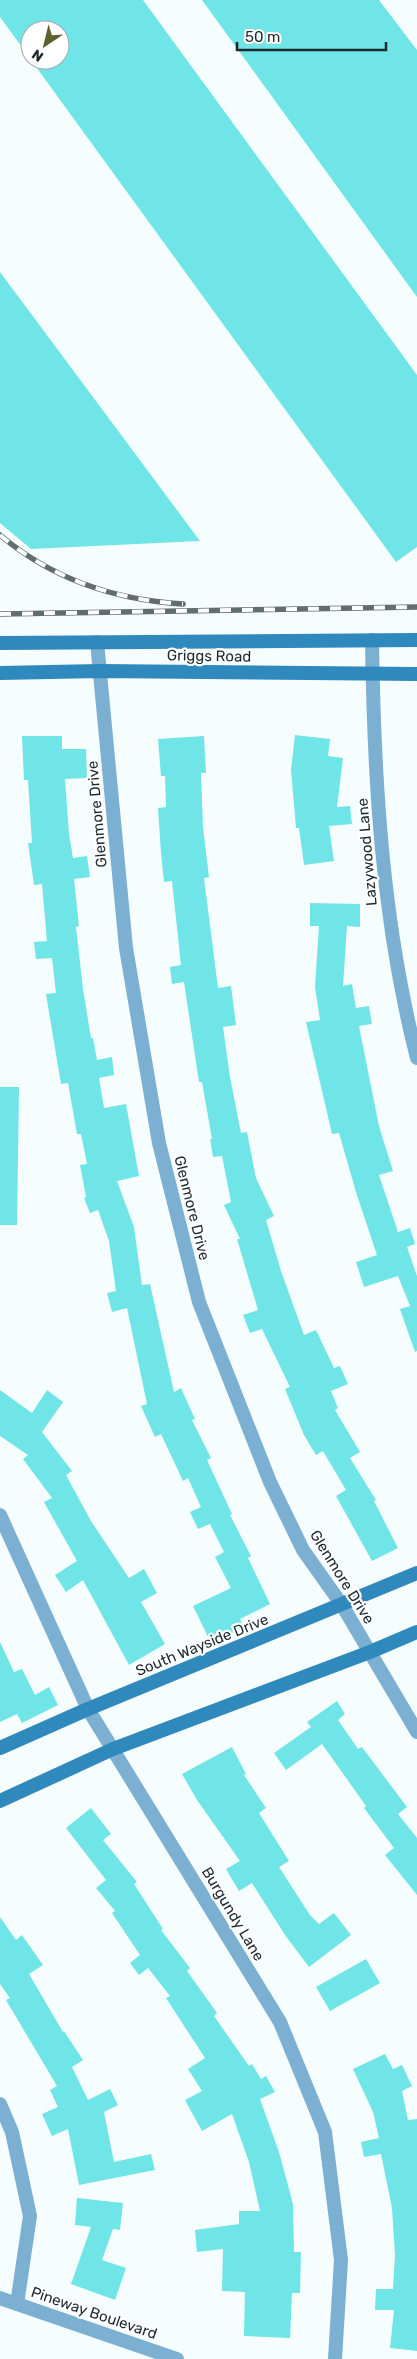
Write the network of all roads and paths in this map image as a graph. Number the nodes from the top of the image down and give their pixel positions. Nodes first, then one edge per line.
1 (372, 640) junction
2 (417, 640) edge
3 (0, 642) edge
4 (97, 642) junction
5 (100, 671) junction
6 (0, 673) edge
7 (372, 674) junction
8 (417, 674) edge
9 (417, 1058) edge
10 (0, 1515) edge
11 (417, 1573) edge
12 (342, 1605) junction
13 (417, 1632) edge
14 (370, 1652) junction
15 (88, 1709) junction
16 (417, 1732) edge
17 (0, 1748) edge
18 (113, 1749) junction
19 (0, 1801) edge
20 (0, 2104) edge
21 (0, 2298) edge
22 (18, 2304) junction
23 (177, 2359) edge
24 (335, 2359) edge

1 - 2 main road, Griggs Road
1 - 4 main road, Griggs Road
1 - 7 street, Lazywood Lane
3 - 4 main road, Griggs Road
4 - 5 street, Glenmore Drive
5 - 6 main road, Griggs Road
5 - 7 main road, Griggs Road
5 - 12 street, Glenmore Drive
7 - 8 main road, Griggs Road
7 - 9 street, Lazywood Lane
10 - 15 street, Burgundy Lane
11 - 12 main road, South Wayside Drive
12 - 14 street, Glenmore Drive
12 - 15 main road, South Wayside Drive
13 - 14 main road
14 - 16 street, Glenmore Drive
14 - 18 main road
15 - 17 main road, South Wayside Drive
15 - 18 street, Burgundy Lane
18 - 19 main road
18 - 24 street, Burgundy Lane
20 - 22 street
21 - 22 street, Pineway Boulevard
22 - 23 street, Pineway Boulevard

